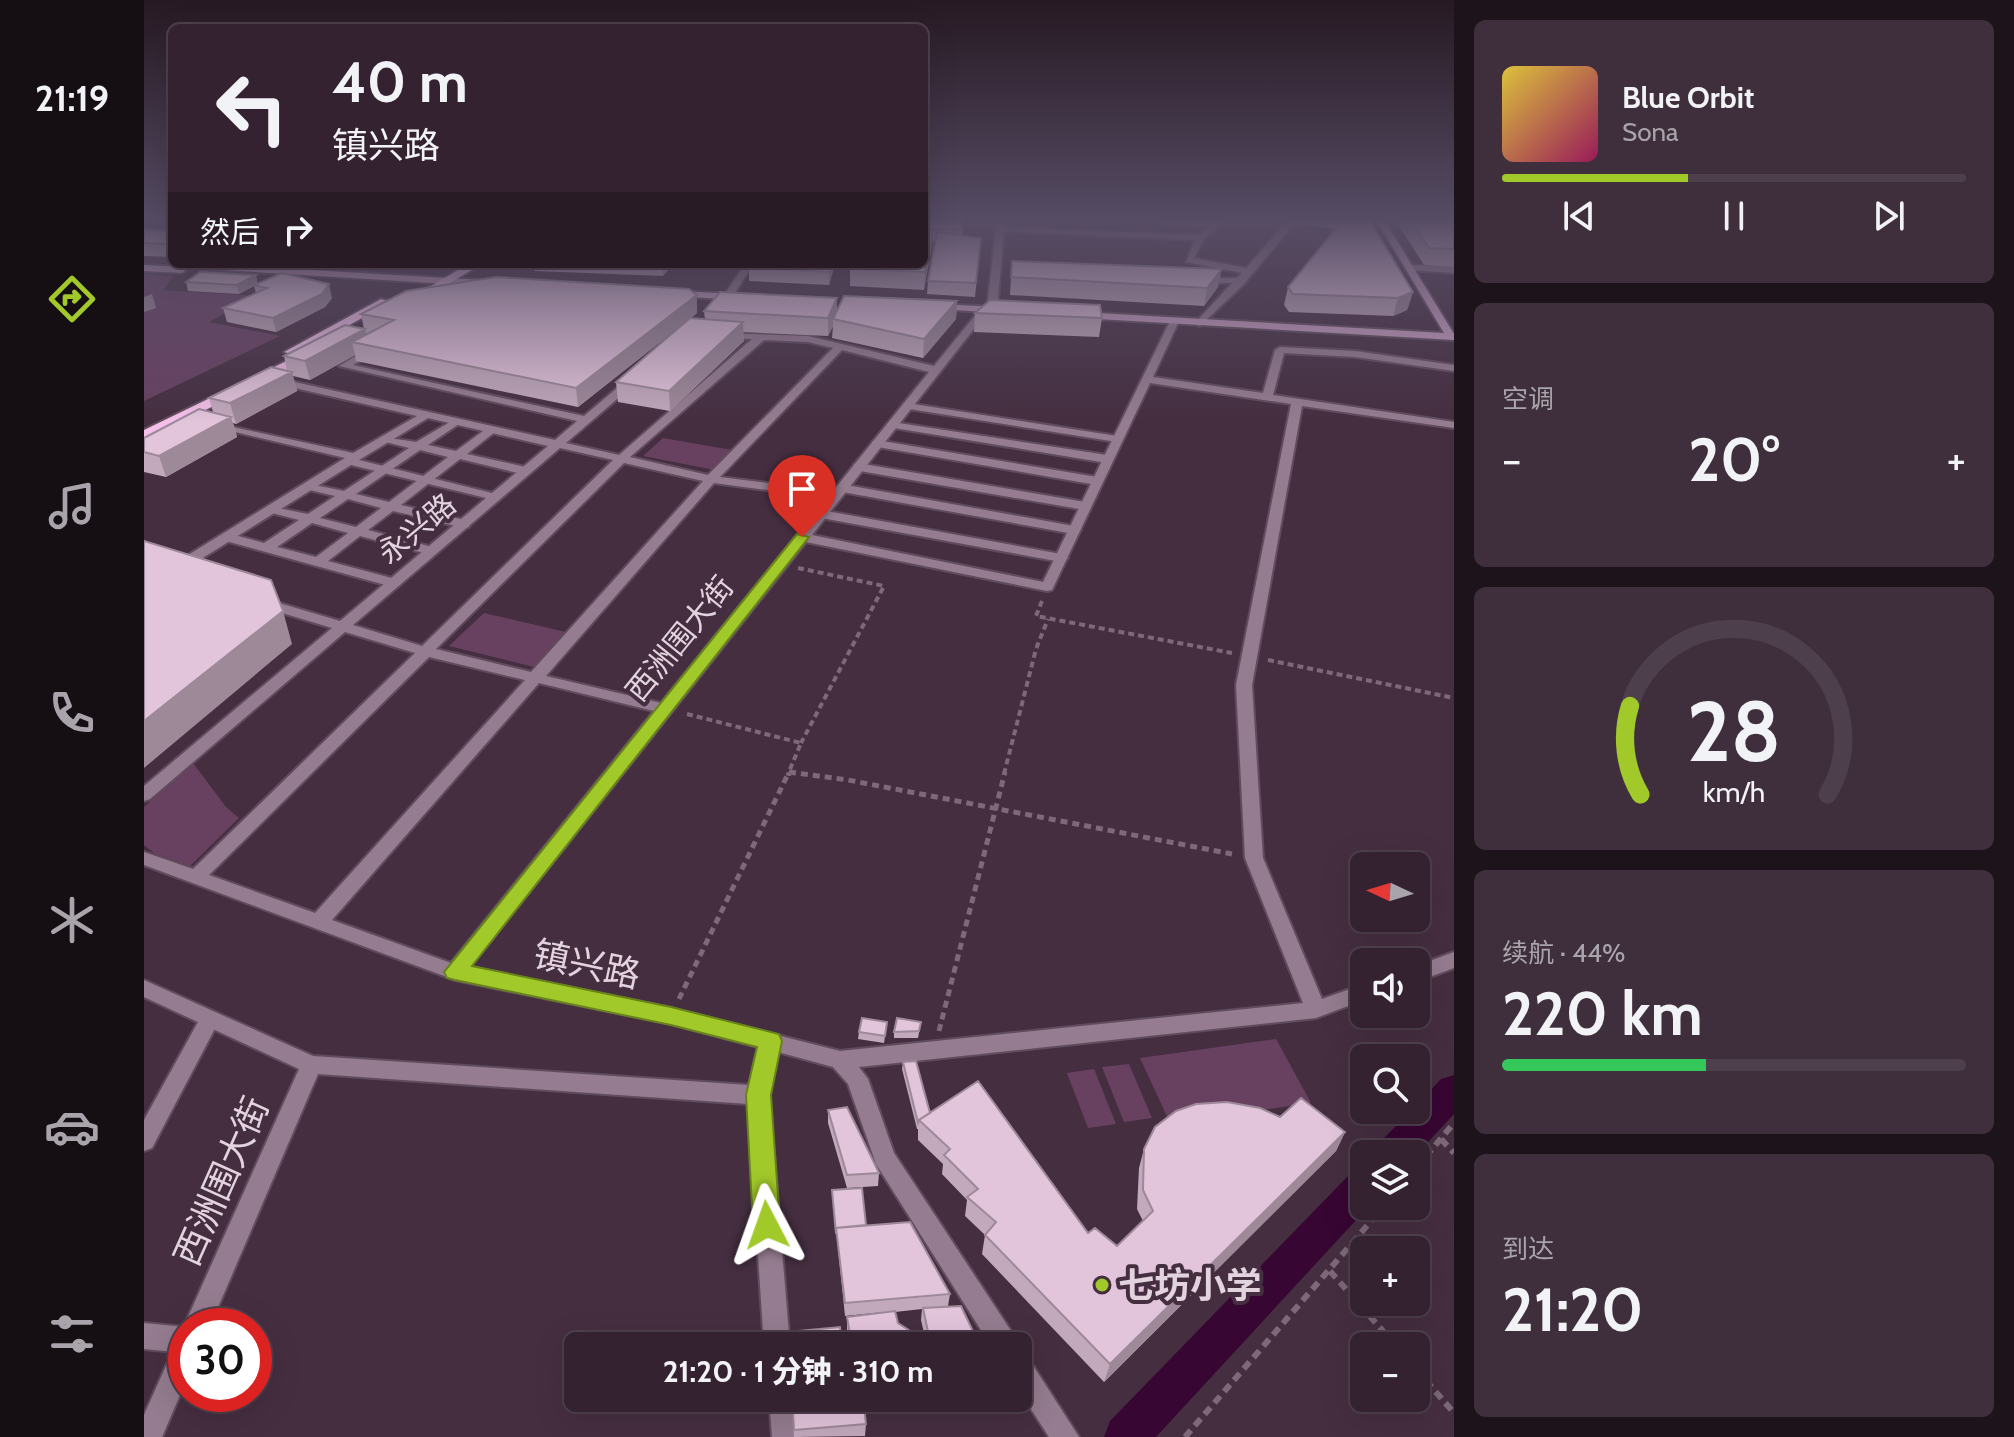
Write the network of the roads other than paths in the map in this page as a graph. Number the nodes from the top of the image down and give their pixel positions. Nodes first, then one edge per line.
1 (417, 288) edge
2 (425, 288) edge
3 (733, 288) edge
4 (992, 288) edge
5 (1235, 288) edge
6 (1423, 288) edge
7 (407, 291) edge
8 (670, 297) edge
9 (393, 298) edge
10 (726, 299) junction
11 (749, 300) edge
12 (923, 308) edge
13 (989, 309) junction
14 (1017, 311) edge
15 (712, 312) edge
16 (1071, 314) edge
17 (1174, 321) junction
18 (1200, 323) junction
19 (703, 334) edge
20 (761, 337) junction
21 (1453, 337) edge
22 (358, 338) edge
23 (841, 346) junction
24 (1454, 368) edge
25 (936, 370) junction
26 (643, 372) edge
27 (260, 377) junction
28 (1145, 379) junction
29 (1267, 398) junction
30 (1297, 402) junction
31 (907, 406) junction
32 (426, 415) junction
33 (183, 417) junction
34 (586, 420) junction
35 (455, 422) junction
36 (144, 423) edge
37 (892, 425) junction
38 (1454, 425) edge
39 (491, 430) junction
40 (144, 436) edge
41 (386, 439) junction
42 (1117, 439) junction
43 (876, 444) junction
44 (557, 445) junction
45 (418, 447) junction
46 (458, 455) junction
47 (352, 459) junction
48 (621, 459) junction
49 (1107, 459) junction
50 (858, 467) junction
51 (384, 470) junction
52 (526, 471) junction
53 (711, 479) junction
54 (426, 480) junction
55 (1097, 481) junction
56 (309, 486) junction
57 (838, 492) junction
58 (345, 495) junction
59 (495, 497) junction
60 (392, 506) junction
61 (1085, 506) junction
62 (272, 509) junction
63 (821, 514) junction
64 (309, 519) junction
65 (464, 524) junction
66 (1074, 530) junction
67 (357, 532) junction
68 (227, 537) junction
69 (802, 537) junction
70 (266, 548) junction
71 (431, 551) junction
72 (1061, 558) junction
73 (318, 562) junction
74 (171, 573) edge
75 (394, 583) junction
76 (256, 600) edge
77 (341, 628) junction
78 (424, 651) junction
79 (535, 677) junction
80 (665, 709) junction
81 (144, 795) edge
82 (144, 858) edge
83 (196, 877) junction
84 (319, 922) junction
85 (1454, 960) edge
86 (1430, 969) edge
87 (455, 972) junction
88 (144, 988) edge
89 (1350, 997) edge
90 (1316, 1010) junction
91 (210, 1019) junction
92 (770, 1041) junction
93 (840, 1060) junction
94 (311, 1065) junction
95 (758, 1095) junction
96 (144, 1141) edge
97 (205, 1308) edge
98 (776, 1332) edge
99 (997, 1332) edge
100 (144, 1336) edge
101 (168, 1338) edge
102 (1032, 1387) edge
103 (168, 1391) edge
104 (783, 1412) edge
105 (1064, 1436) edge
106 (148, 1437) edge
107 (786, 1437) edge

1 - 7 main road
2 - 27 main road
3 - 10 street
4 - 13 street
5 - 18 street
6 - 21 main road
8 - 10 main road
9 - 36 main road
10 - 11 main road
10 - 15 street
12 - 13 main road
13 - 14 main road
13 - 25 street, 西洲围大街
16 - 17 main road
17 - 18 main road
17 - 28 street
18 - 21 main road
19 - 20 street
20 - 23 street
20 - 48 street
22 - 34 street
23 - 25 street
23 - 53 street
24 - 29 street
25 - 31 street, 西洲围大街
26 - 34 street, 永兴路
27 - 32 street
27 - 33 main road
28 - 29 street
28 - 42 street
29 - 30 street
30 - 38 street
30 - 90 street
31 - 37 street, 西洲围大街
31 - 42 street
32 - 35 street
32 - 41 street
33 - 40 main road
33 - 47 street
34 - 44 street, 永兴路
35 - 39 street
35 - 45 street
37 - 43 street, 西洲围大街
37 - 49 street
39 - 44 street
39 - 46 street
41 - 45 street
41 - 47 street
42 - 49 street
43 - 50 street, 西洲围大街
43 - 55 street
44 - 48 street
44 - 52 street, 永兴路
45 - 46 street
45 - 51 street
46 - 52 street
46 - 54 street
47 - 51 street
47 - 56 street
48 - 53 street
48 - 78 street
49 - 55 street
50 - 57 street, 西洲围大街
50 - 61 street
51 - 54 street
51 - 58 street
52 - 59 street, 永兴路
53 - 57 street
53 - 79 street
54 - 59 street
54 - 60 street
55 - 61 street
56 - 58 street
56 - 62 street
57 - 63 street, 西洲围大街
57 - 66 street
58 - 60 street
58 - 64 street
59 - 65 street, 永兴路
60 - 65 street
60 - 67 street
61 - 66 street
62 - 64 street
62 - 68 street
63 - 69 street, 西洲围大街
63 - 72 street
64 - 67 street
64 - 70 street
65 - 71 street, 永兴路
66 - 72 street
67 - 71 street
67 - 73 street
68 - 70 street
68 - 74 street
69 - 72 street
69 - 80 street, 西洲围大街
70 - 73 street
71 - 75 street, 永兴路
73 - 75 street
75 - 77 street, 永兴路
76 - 77 street
77 - 78 street
77 - 81 street, 永兴路
78 - 79 street
78 - 83 street
79 - 80 street
79 - 84 street
80 - 87 street, 西洲围大街
82 - 83 street, 镇兴路
83 - 84 street, 镇兴路
84 - 87 street, 镇兴路
85 - 86 street
87 - 92 street, 镇兴路
88 - 91 street
89 - 90 street
90 - 93 street
91 - 94 street
91 - 96 street
92 - 93 street, 镇兴路
92 - 95 street
93 - 99 street
94 - 95 street
94 - 97 street, 西洲围大街
95 - 98 street
100 - 101 street
102 - 105 street
103 - 106 street
104 - 107 street

